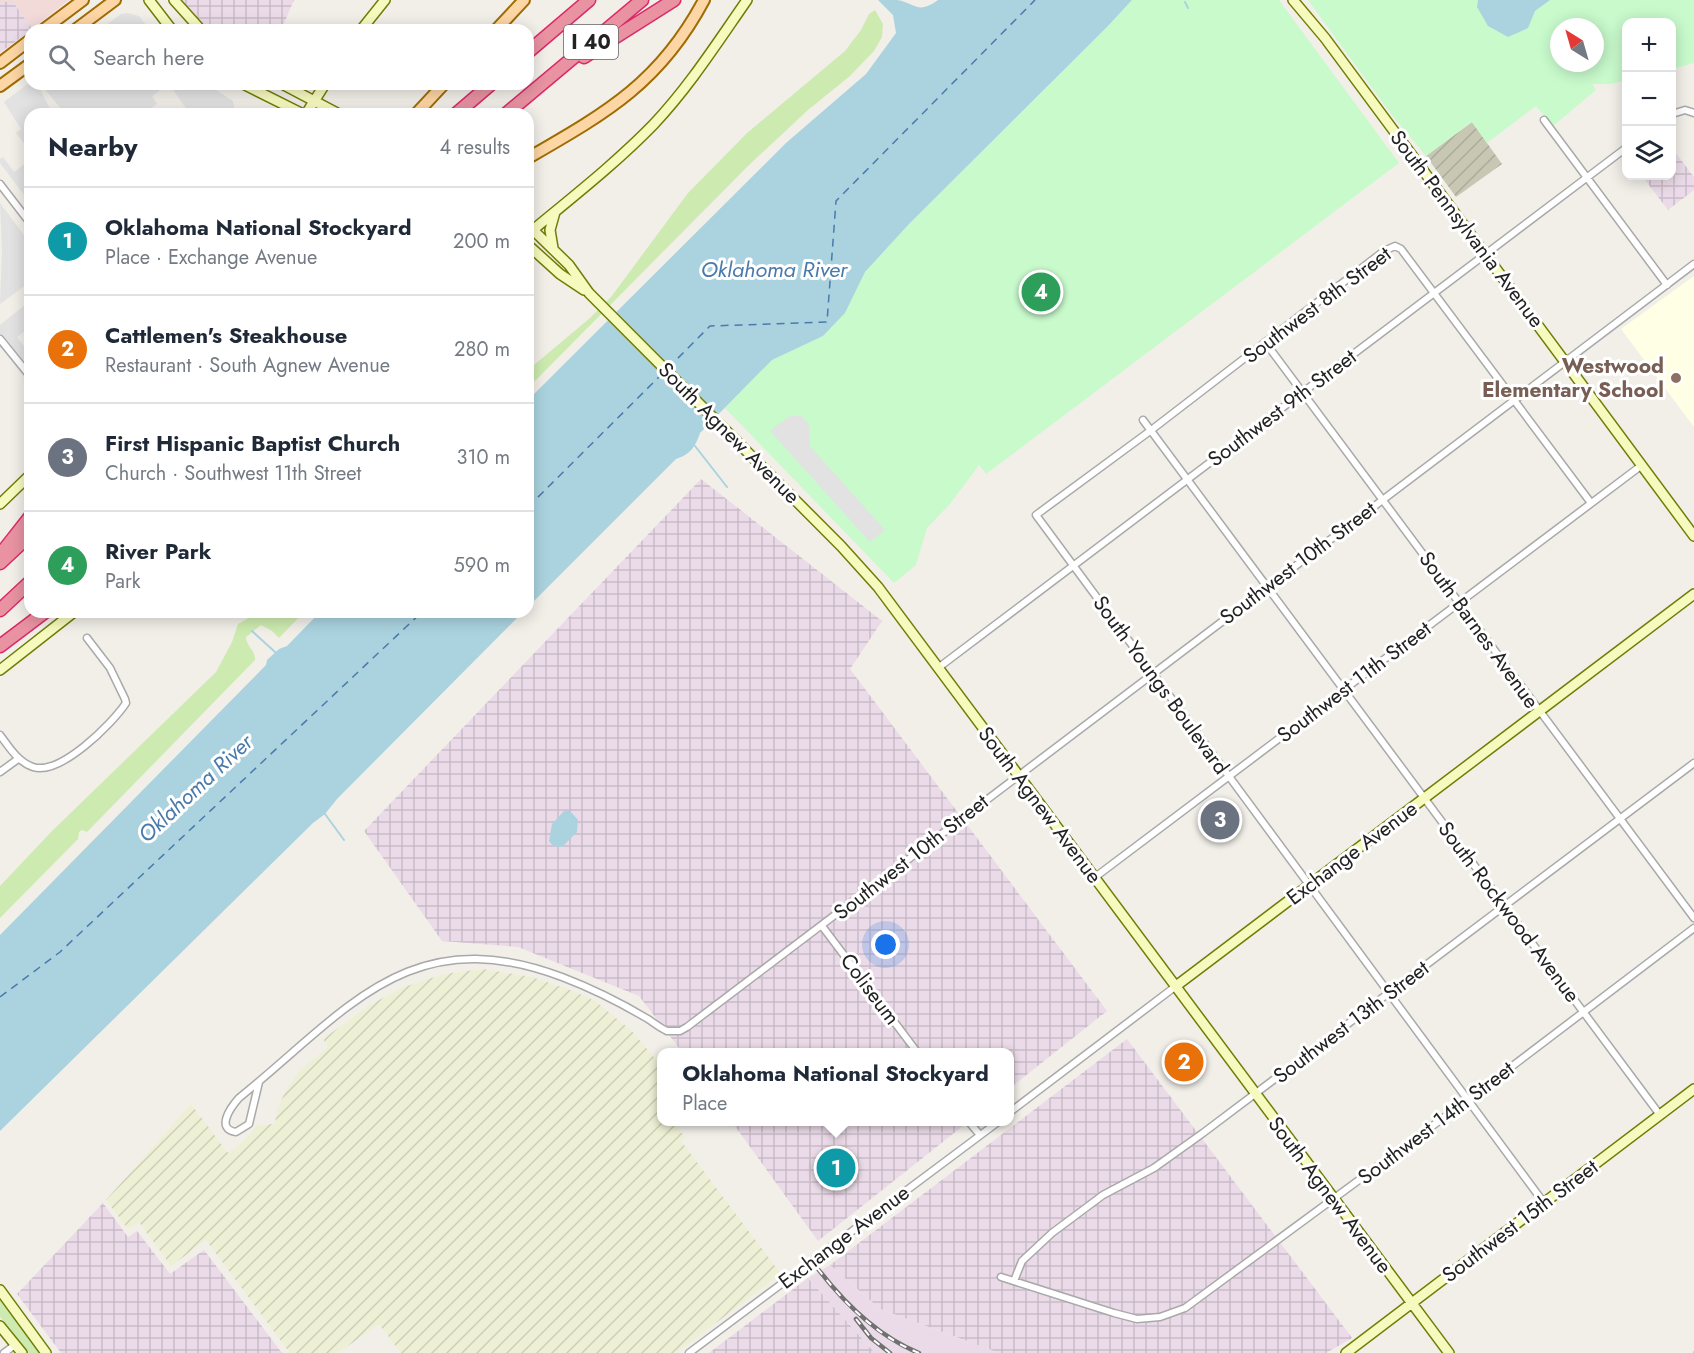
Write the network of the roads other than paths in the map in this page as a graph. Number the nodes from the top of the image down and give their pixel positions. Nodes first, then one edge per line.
1 (83, 0) edge
2 (115, 0) edge
3 (149, 0) edge
4 (174, 0) edge
5 (385, 0) edge
6 (524, 0) edge
7 (589, 0) edge
8 (642, 0) edge
9 (674, 0) edge
10 (704, 0) edge
11 (747, 0) edge
12 (1293, 0) edge
13 (1300, 0) edge
14 (52, 24) edge
15 (83, 24) edge
16 (167, 24) edge
17 (196, 24) edge
18 (365, 24) edge
19 (502, 24) edge
20 (1325, 38) junction
21 (24, 45) edge
22 (534, 47) edge
23 (19, 49) junction
24 (24, 55) edge
25 (4, 60) edge
26 (24, 68) edge
27 (20, 71) junction
28 (539, 85) junction
29 (0, 86) edge
30 (534, 89) edge
31 (253, 90) edge
32 (293, 90) edge
33 (321, 90) edge
34 (439, 90) edge
35 (484, 90) edge
36 (533, 90) edge
37 (314, 101) junction
38 (281, 108) edge
39 (309, 108) edge
40 (327, 108) edge
41 (422, 108) edge
42 (463, 108) edge
43 (513, 108) edge
44 (1676, 112) edge
45 (1694, 113) edge
46 (1544, 120) dead end
47 (1622, 151) edge
48 (534, 155) edge
49 (1587, 178) junction
50 (0, 184) edge
51 (556, 211) junction
52 (24, 215) edge
53 (534, 227) edge
54 (534, 233) edge
55 (553, 248) junction
56 (534, 250) edge
57 (1485, 255) junction
58 (1694, 264) edge
59 (1667, 285) junction
60 (589, 293) junction
61 (1434, 294) junction
62 (0, 339) edge
63 (1265, 342) junction
64 (1565, 362) junction
65 (24, 369) edge
66 (1304, 392) junction
67 (1515, 399) junction
68 (1143, 420) dead end
69 (1150, 431) junction
70 (1642, 465) junction
71 (1188, 479) junction
72 (24, 481) edge
73 (1383, 499) junction
74 (1591, 503) junction
75 (0, 504) edge
76 (1036, 515) joint
77 (24, 525) edge
78 (1694, 536) edge
79 (24, 541) edge
80 (0, 555) edge
81 (0, 563) edge
82 (1074, 567) junction
83 (1267, 587) junction
84 (24, 588) edge
85 (1694, 594) edge
86 (1459, 602) junction
87 (0, 610) edge
88 (37, 618) edge
89 (66, 618) edge
90 (87, 638) dead end
91 (0, 646) edge
92 (938, 668) junction
93 (0, 670) edge
94 (1154, 674) junction
95 (1343, 690) junction
96 (1539, 711) junction
97 (0, 735) edge
98 (18, 759) junction
99 (1694, 763) edge
100 (0, 772) edge
101 (1018, 775) junction
102 (1228, 777) junction
103 (1424, 798) junction
104 (1620, 819) junction
105 (1094, 878) junction
106 (1310, 885) junction
107 (1505, 906) junction
108 (1694, 918) edge
109 (822, 926) junction
110 (1694, 928) edge
111 (1176, 986) junction
112 (1390, 993) junction
113 (1583, 1012) junction
114 (913, 1048) edge
115 (259, 1082) junction
116 (1694, 1089) edge
117 (1255, 1094) junction
118 (1469, 1099) junction
119 (1014, 1109) edge
120 (1660, 1115) junction
121 (972, 1126) edge
122 (993, 1126) edge
123 (980, 1136) junction
124 (1334, 1199) junction
125 (1544, 1203) junction
126 (1001, 1276) dead end
127 (1014, 1281) junction
128 (0, 1290) edge
129 (1411, 1304) junction
130 (0, 1326) edge
131 (19, 1349) edge
132 (4, 1353) edge
133 (46, 1353) edge
134 (689, 1353) edge
135 (1346, 1353) edge
136 (1449, 1353) edge

1 - 14 main road
2 - 15 main road
3 - 16 main road
4 - 17 main road
5 - 18 main road
6 - 19 main road
7 - 22 highway, I 40
8 - 28 highway, I 40
9 - 28 highway
10 - 48 main road
11 - 51 main road
12 - 20 main road, South Pennsylvania Avenue
13 - 20 main road, South Pennsylvania Avenue
20 - 57 main road, South Pennsylvania Avenue
21 - 23 main road
23 - 24 main road
23 - 25 main road
25 - 27 main road
26 - 27 main road
27 - 29 main road
28 - 30 highway, I 40
31 - 38 main road
32 - 37 main road
33 - 37 main road
34 - 41 main road
35 - 42 highway
36 - 43 highway, I 40
37 - 39 main road
37 - 40 main road
44 - 45 street
46 - 49 street
47 - 49 street, Southwest 9th Street
49 - 57 street, Southwest 9th Street
49 - 59 street
50 - 52 street
51 - 53 main road
51 - 55 main road
54 - 55 main road, South Agnew Avenue
55 - 60 main road, South Agnew Avenue
56 - 60 main road, South Agnew Avenue
57 - 61 street, Southwest 9th Street
57 - 64 main road, South Pennsylvania Avenue
58 - 59 street, Southwest 10th Street
59 - 64 street, Southwest 10th Street
60 - 92 main road, South Agnew Avenue
61 - 63 street, Southwest 8th Street
61 - 66 street, Southwest 9th Street
61 - 67 street, Southwest 8th Street
62 - 65 street
63 - 66 street, South Barnes Avenue
63 - 69 street, Southwest 8th Street
64 - 67 street, Southwest 10th Street
64 - 70 main road, South Pennsylvania Avenue
66 - 71 street, Southwest 9th Street
66 - 73 street, South Barnes Avenue
67 - 73 street, Southwest 10th Street
67 - 74 street, Southwest 8th Street
68 - 69 street, South Rockwood Avenue
69 - 71 street, South Rockwood Avenue
69 - 76 street, Southwest 8th Street
70 - 74 street, Southwest 11th Street
70 - 78 main road, South Pennsylvania Avenue
71 - 82 street, Southwest 9th Street
71 - 83 street, South Rockwood Avenue
72 - 75 main road
73 - 83 street, Southwest 10th Street
73 - 86 street, South Barnes Avenue
74 - 86 street, Southwest 11th Street
76 - 82 street, South Youngs Boulevard
77 - 80 highway
79 - 81 highway
82 - 92 street, Southwest 9th Street
82 - 94 street, South Youngs Boulevard
83 - 94 street, Southwest 10th Street
83 - 95 street, South Rockwood Avenue
84 - 87 highway
85 - 96 main road, Exchange Avenue
86 - 95 street, Southwest 11th Street
86 - 96 street, South Barnes Avenue
88 - 91 highway
89 - 93 main road
90 - 98 street
92 - 101 main road, South Agnew Avenue
94 - 101 street, Southwest 10th Street
94 - 102 street, South Youngs Boulevard
95 - 102 street, Southwest 11th Street
95 - 103 street, South Rockwood Avenue
96 - 103 main road, Exchange Avenue
96 - 104 street, South Barnes Avenue
97 - 98 street
98 - 100 street
99 - 104 street, Southwest 13th Street
101 - 105 main road, South Agnew Avenue
101 - 109 street, Southwest 10th Street
102 - 105 street, Southwest 11th Street
102 - 106 street, South Youngs Boulevard
103 - 106 main road, Exchange Avenue
103 - 107 street, South Rockwood Avenue
104 - 107 street, Southwest 13th Street
104 - 108 street, South Barnes Avenue
105 - 111 main road, South Agnew Avenue
106 - 111 main road, Exchange Avenue
106 - 112 street, South Youngs Boulevard
107 - 112 street, Southwest 13th Street
107 - 113 street, South Rockwood Avenue
109 - 114 street, Coliseum
109 - 115 street, Southwest 10th Street
110 - 113 street, Southwest 14th Street
111 - 117 main road, South Agnew Avenue
111 - 119 street, Exchange Avenue
112 - 117 street, Southwest 13th Street
112 - 118 street, South Youngs Boulevard
113 - 118 street, Southwest 14th Street
113 - 120 street, South Rockwood Avenue
115 - 115 street, Southwest 10th Street
116 - 120 main road, Southwest 15th Street
117 - 124 main road, South Agnew Avenue
117 - 127 street, Southwest 13th Street
118 - 124 street, Southwest 14th Street
118 - 125 street, South Youngs Boulevard
120 - 125 main road, Southwest 15th Street
121 - 123 street
122 - 123 street, Exchange Avenue
123 - 134 street, Exchange Avenue
124 - 127 street, Southwest 14th Street
124 - 129 main road, South Agnew Avenue
125 - 129 main road, Southwest 15th Street
126 - 127 street, Southwest 14th Street
128 - 133 main road
129 - 135 main road, Southwest 15th Street
129 - 136 main road, South Agnew Avenue
130 - 131 main road
131 - 132 street

